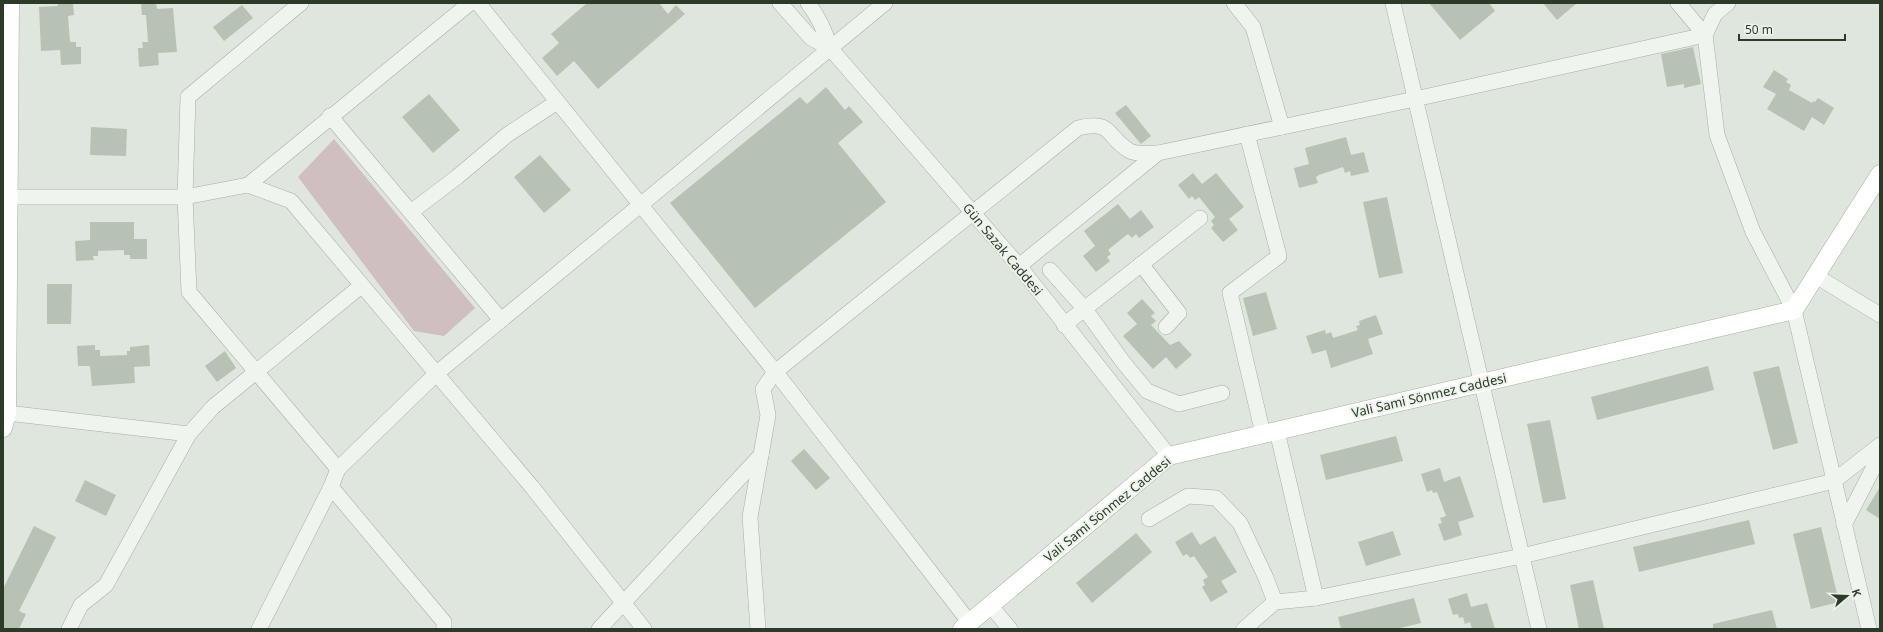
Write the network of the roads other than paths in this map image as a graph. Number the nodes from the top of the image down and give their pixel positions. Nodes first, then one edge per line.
1 (10, 3) edge
2 (301, 3) edge
3 (470, 3) edge
4 (478, 3) edge
5 (780, 3) edge
6 (808, 3) edge
7 (885, 3) edge
8 (1234, 3) edge
9 (1393, 3) edge
10 (1678, 3) edge
11 (1728, 3) edge
12 (1705, 35) junction
13 (830, 48) junction
14 (1415, 99) junction
15 (557, 102) junction
16 (330, 116) junction
17 (1282, 127) junction
18 (1247, 134) junction
19 (1158, 153) junction
20 (1880, 174) edge
21 (248, 185) junction
22 (185, 196) junction
23 (9, 197) junction
24 (640, 206) junction
25 (411, 212) junction
26 (973, 214) junction
27 (1200, 218) dead end
28 (1141, 264) junction
29 (1019, 266) junction
30 (1050, 270) dead end
31 (1816, 276) junction
32 (361, 286) junction
33 (1084, 308) junction
34 (1794, 310) junction
35 (1880, 315) edge
36 (501, 320) junction
37 (1064, 324) junction
38 (1166, 328) dead end
39 (256, 371) junction
40 (436, 372) junction
41 (775, 372) junction
42 (1480, 383) junction
43 (1222, 393) dead end
44 (5, 420) edge
45 (1270, 432) junction
46 (189, 434) junction
47 (1880, 445) edge
48 (761, 455) junction
49 (1880, 455) edge
50 (1168, 456) junction
51 (338, 469) junction
52 (1834, 481) junction
53 (331, 487) junction
54 (1149, 519) dead end
55 (1844, 525) junction
56 (1522, 556) junction
57 (1316, 598) junction
58 (1275, 602) junction
59 (624, 603) junction
60 (990, 606) junction
61 (966, 626) edge
62 (69, 629) edge
63 (259, 629) edge
64 (444, 629) edge
65 (599, 629) edge
66 (644, 629) edge
67 (758, 629) edge
68 (1010, 629) edge
69 (1244, 629) edge
70 (1539, 629) edge
71 (1869, 629) edge

1 - 23 main road
2 - 22 street
3 - 16 street
4 - 15 street
5 - 13 street, Gün Sazak Caddesi
6 - 13 street, Gün Sazak Caddesi
7 - 13 street
8 - 17 street
9 - 14 street
10 - 12 street
11 - 12 street
12 - 14 street
12 - 34 street
13 - 24 street
13 - 26 street, Gün Sazak Caddesi
14 - 17 street
14 - 42 street
15 - 24 street
15 - 25 street
16 - 21 street
16 - 25 street
17 - 18 street
18 - 19 street
18 - 45 street
19 - 26 street
19 - 29 street
20 - 31 main road
21 - 22 street
21 - 32 street
22 - 23 street
22 - 39 street
23 - 44 main road
24 - 36 street
24 - 41 street
25 - 36 street
26 - 29 street, Gün Sazak Caddesi
26 - 41 street
27 - 28 street
28 - 33 street
28 - 38 street
29 - 37 street, Gün Sazak Caddesi
30 - 33 street
31 - 34 main road
31 - 35 street
32 - 39 street
32 - 40 street
33 - 37 street
33 - 43 street
34 - 42 main road, Vali Sami Sönmez Caddesi
34 - 52 street
36 - 40 street
37 - 50 street, Gün Sazak Caddesi
39 - 46 street
39 - 51 street
40 - 51 street
40 - 59 street
41 - 48 street
41 - 61 street
42 - 45 main road, Vali Sami Sönmez Caddesi
42 - 56 street
44 - 46 street
45 - 50 main road, Vali Sami Sönmez Caddesi
45 - 57 street
46 - 62 street
47 - 52 street
48 - 59 street
48 - 67 street
49 - 55 street
50 - 60 main road, Vali Sami Sönmez Caddesi
51 - 53 street
52 - 55 street
52 - 56 street
53 - 63 street
53 - 64 street
54 - 58 street
55 - 71 street
56 - 57 street
56 - 70 street
57 - 58 street
58 - 69 street
59 - 65 street
59 - 66 street
60 - 61 main road, Vali Sami Sönmez Caddesi
60 - 68 street

